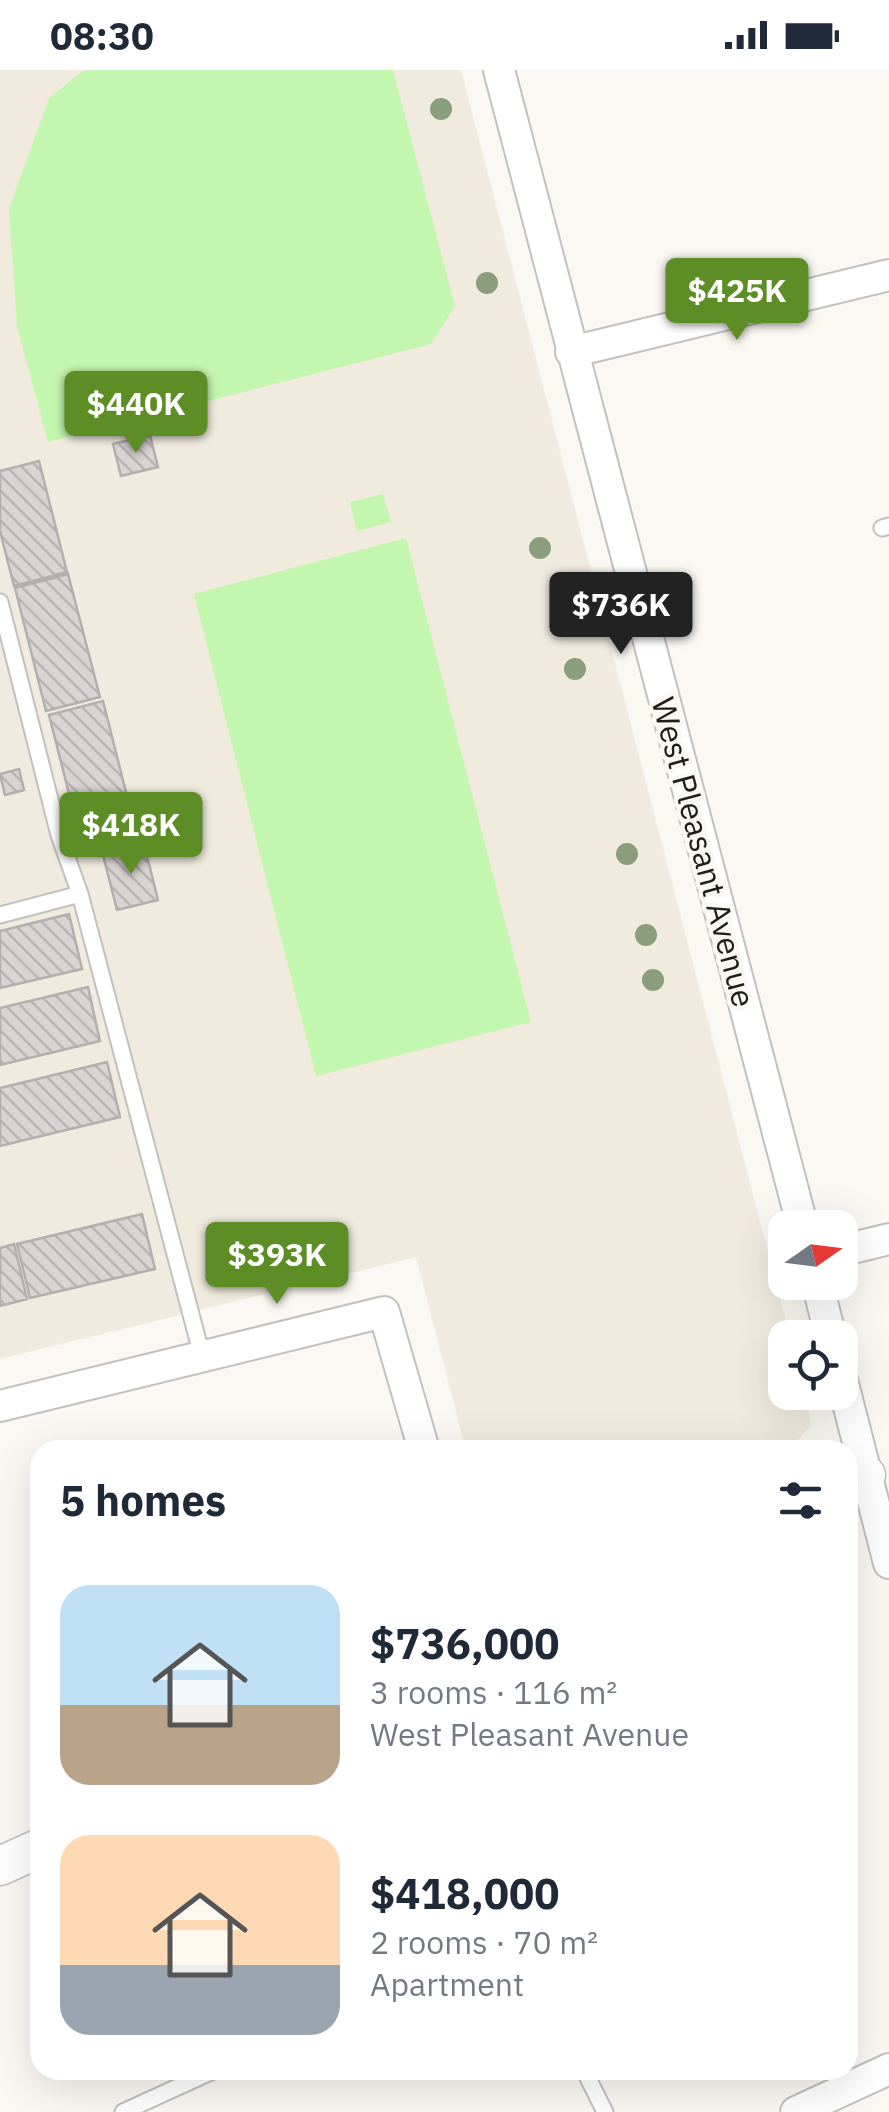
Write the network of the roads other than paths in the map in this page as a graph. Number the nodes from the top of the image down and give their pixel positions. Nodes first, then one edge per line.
1 (498, 70) edge
2 (889, 276) edge
3 (571, 352) junction
4 (0, 602) edge
5 (80, 894) junction
6 (0, 915) edge
7 (798, 1210) edge
8 (889, 1239) edge
9 (858, 1247) edge
10 (202, 1356) junction
11 (0, 1406) edge
12 (846, 1410) edge
13 (421, 1440) edge
14 (851, 1440) edge
15 (858, 1482) edge
16 (889, 1563) edge
17 (30, 1852) edge
18 (0, 1866) edge
19 (889, 2070) edge
20 (193, 2080) edge
21 (589, 2080) edge
22 (123, 2112) edge
23 (605, 2112) edge
24 (796, 2112) edge

1 - 3 street, West Pleasant Avenue
2 - 3 street
3 - 7 street, West Pleasant Avenue
4 - 5 lane
5 - 6 lane
5 - 10 lane
8 - 9 street
10 - 11 street
10 - 13 street
12 - 14 street
15 - 16 street
17 - 18 street
19 - 24 street
20 - 22 lane
21 - 23 lane

